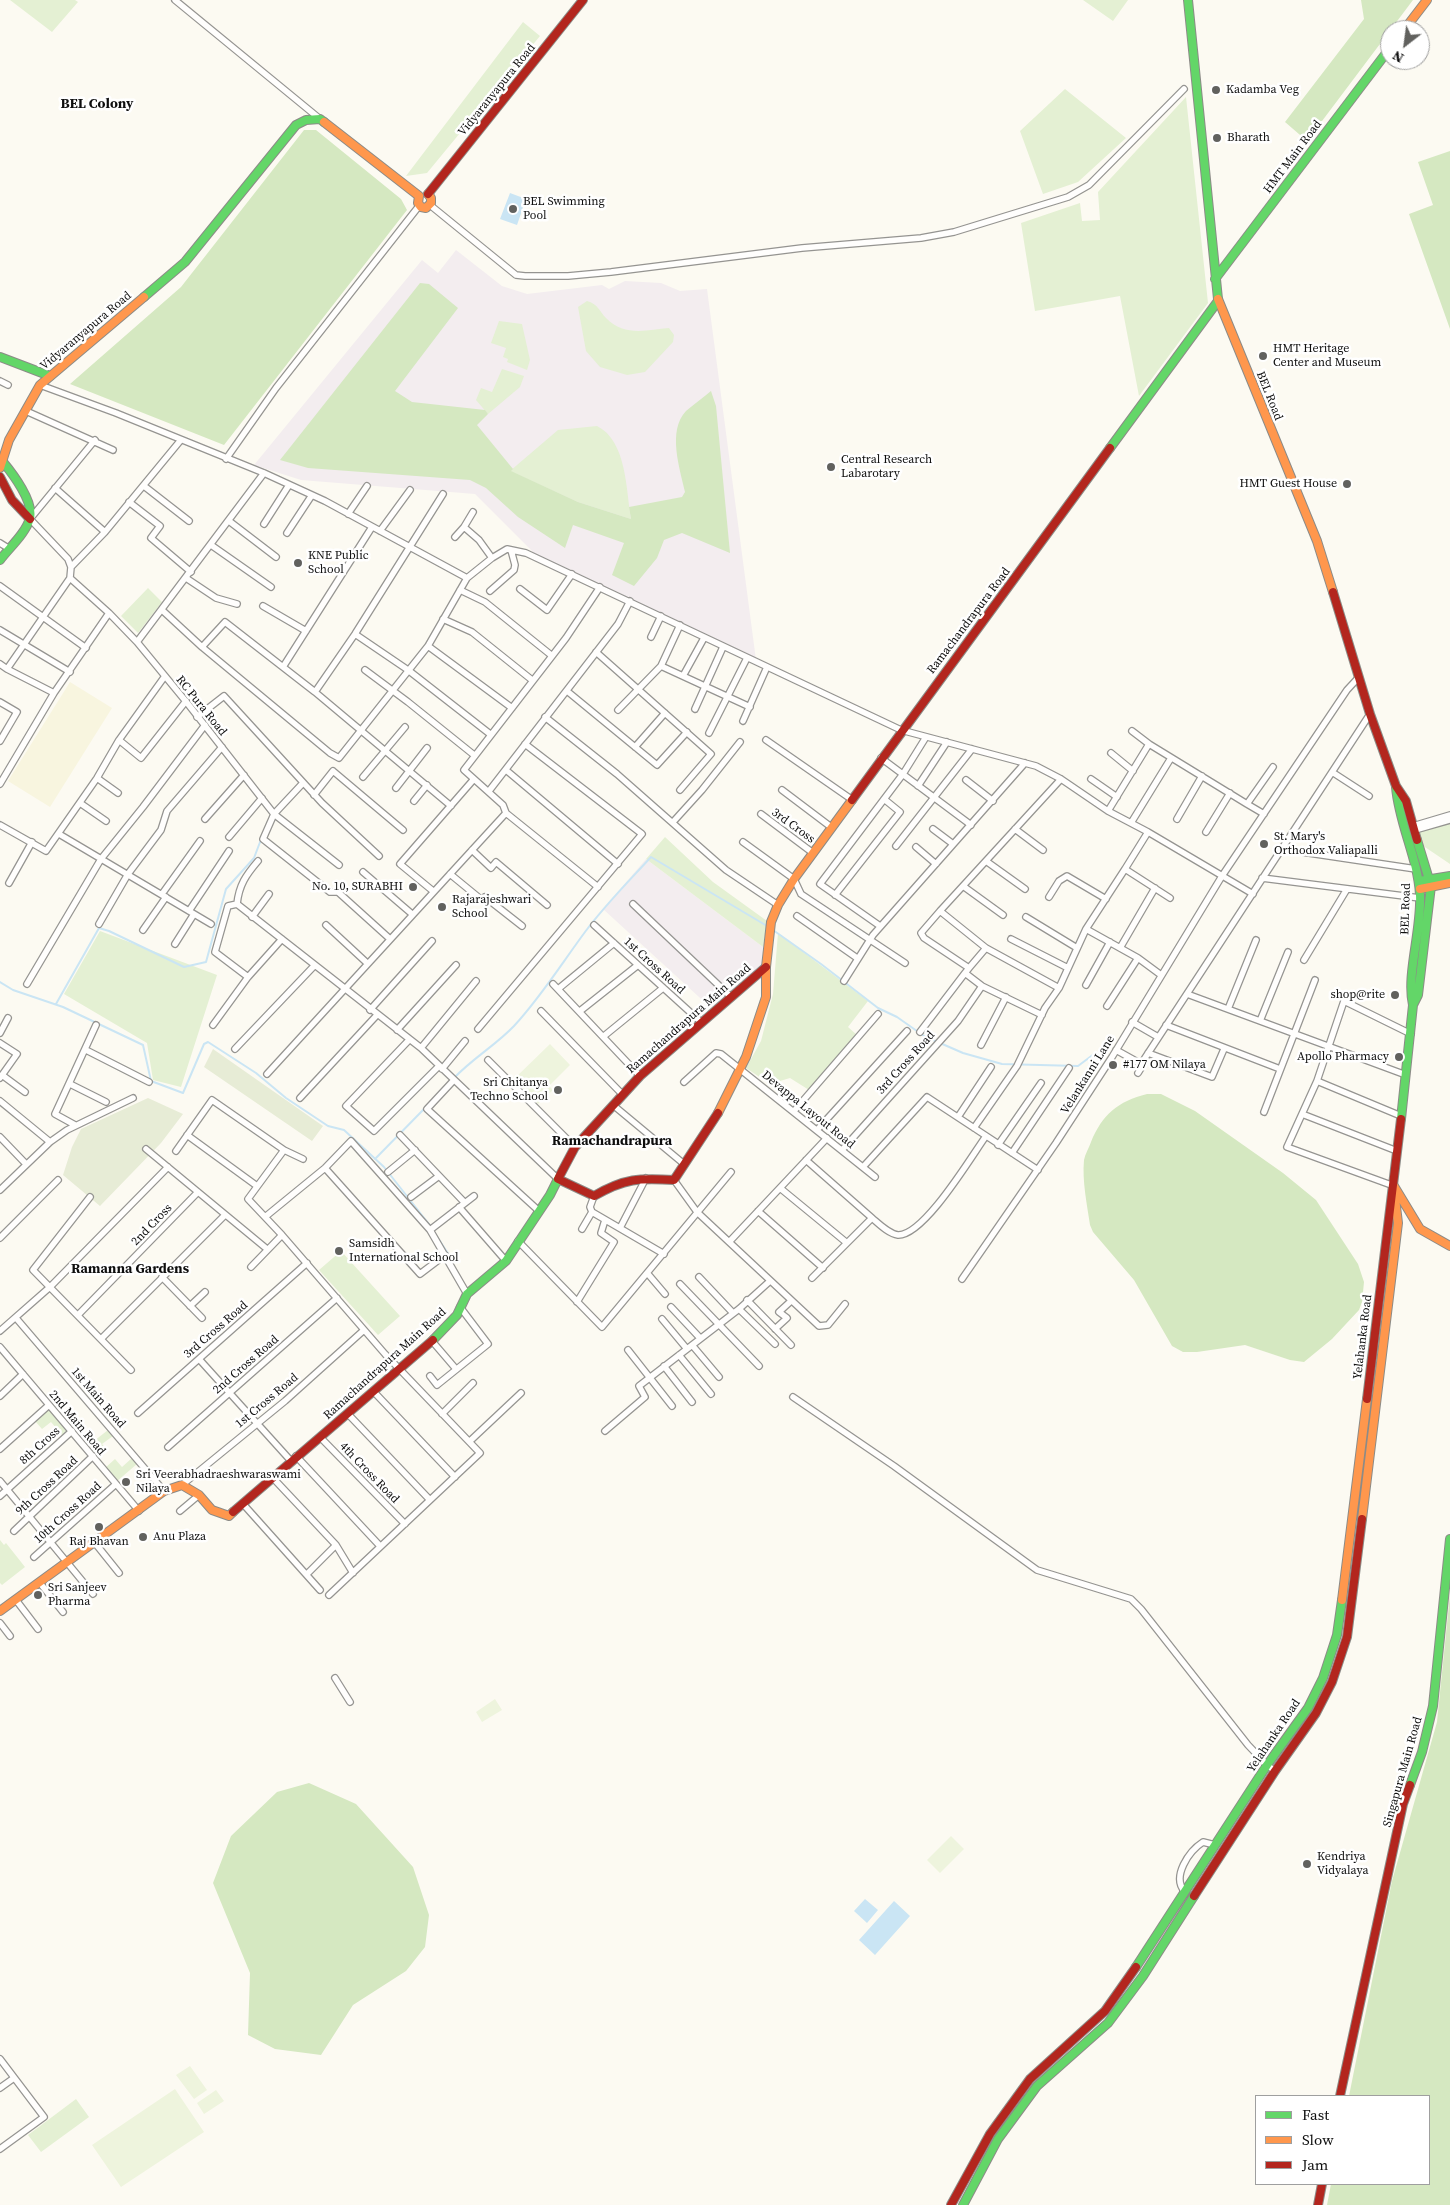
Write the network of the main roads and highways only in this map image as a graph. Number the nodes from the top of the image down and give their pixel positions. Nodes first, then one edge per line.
1 (583, 0) edge
2 (1188, 0) edge
3 (1427, 0) edge
4 (1412, 20) edge
5 (1380, 61) edge
6 (428, 194) junction
7 (419, 196) junction
8 (1215, 279) junction
9 (1218, 300) junction
10 (0, 357) edge
11 (50, 376) junction
12 (2, 462) edge
13 (0, 477) edge
14 (30, 519) junction
15 (0, 560) edge
16 (1396, 786) junction
17 (1450, 876) edge
18 (1430, 883) junction
19 (1450, 883) edge
20 (1420, 885) junction
21 (766, 966) junction
22 (1413, 1005) junction
23 (558, 1179) junction
24 (1394, 1186) junction
25 (1450, 1246) edge
26 (1368, 1389) junction
27 (1378, 1390) junction
28 (1450, 1539) edge
29 (0, 1611) edge
30 (1340, 2095) edge
31 (1322, 2185) edge
32 (951, 2205) edge
33 (963, 2205) edge
34 (1318, 2205) edge

1 - 6 main road, Vidyaranyapura Road
2 - 8 main road, BEL Road
3 - 4 main road
5 - 8 main road, HMT Main Road
6 - 7 main road
6 - 7 main road
7 - 11 main road, Vidyaranyapura Road
8 - 9 main road, BEL Road
9 - 16 main road, BEL Road
9 - 21 main road, Ramachandrapura Road
10 - 11 main road
11 - 12 main road, Vidyaranyapura Road
12 - 14 main road, Vidyaranyapura Road
13 - 14 main road
14 - 15 main road
16 - 18 main road, BEL Road
16 - 20 main road, BEL Road
17 - 18 main road
18 - 19 main road
18 - 20 main road
18 - 22 main road, Yelahanka Road
20 - 22 main road, BEL Road
21 - 23 main road, Ramachandrapura Main Road
21 - 23 main road, Ramachandrapura Road
22 - 24 main road, Yelahanka Road
23 - 29 main road, Ramachandrapura Main Road
24 - 25 main road
24 - 26 main road, Yelahanka Road
24 - 27 main road, Yelahanka Road
26 - 27 main road
26 - 32 main road, Yelahanka Road
27 - 33 main road, Yelahanka Road
28 - 30 main road, Singapura Main Road
31 - 34 main road

